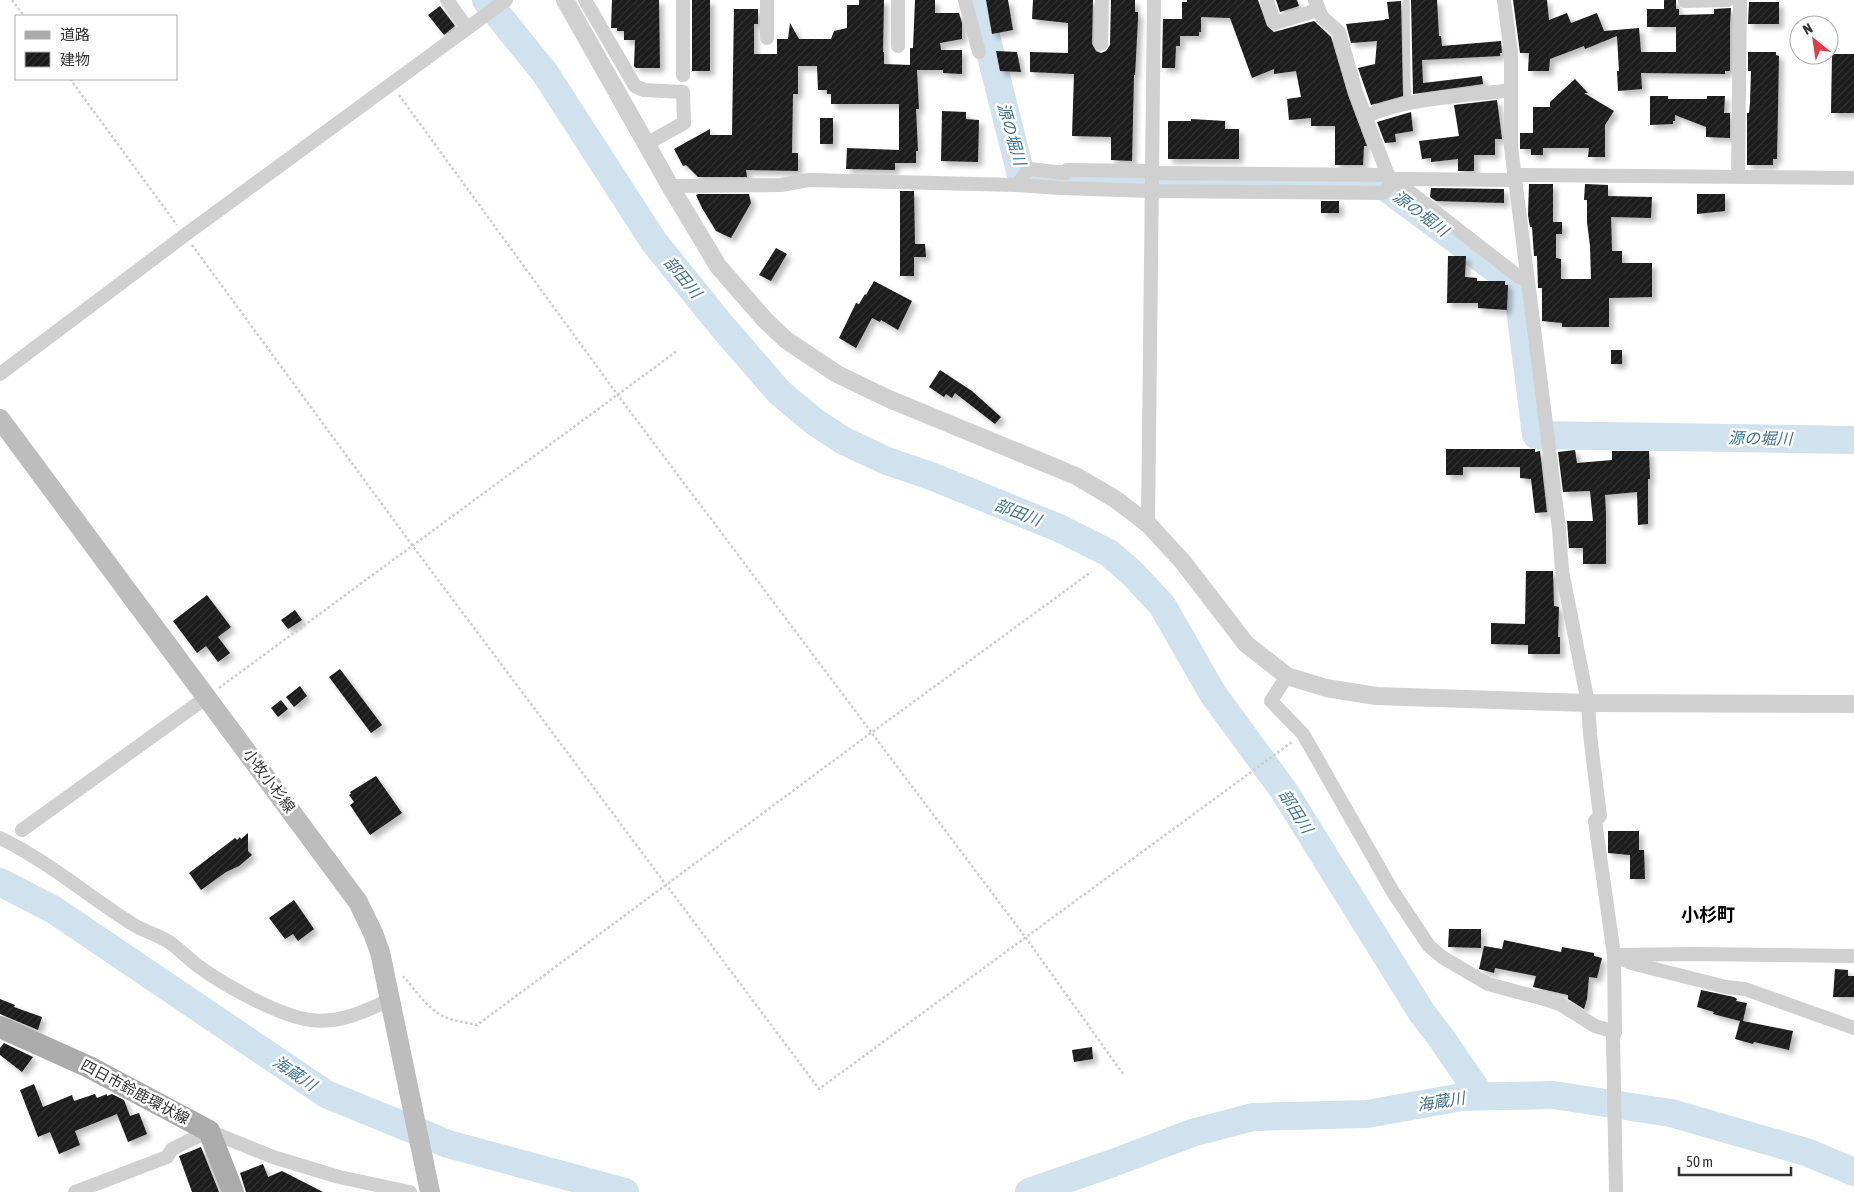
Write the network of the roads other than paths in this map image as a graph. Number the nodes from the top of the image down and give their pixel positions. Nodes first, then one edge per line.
1 (447, 0) edge
2 (506, 0) edge
3 (565, 0) edge
4 (585, 0) edge
5 (682, 0) edge
6 (767, 0) edge
7 (898, 0) edge
8 (965, 0) edge
9 (1102, 0) edge
10 (1154, 0) edge
11 (1406, 0) edge
12 (1504, 0) edge
13 (1685, 0) edge
14 (1728, 0) edge
15 (1740, 0) edge
16 (1267, 1) edge
17 (1316, 5) edge
18 (473, 24) junction
19 (766, 38) dead end
20 (1101, 44) dead end
21 (898, 46) dead end
22 (980, 52) dead end
23 (684, 75) dead end
24 (1511, 90) junction
25 (1409, 104) junction
26 (1365, 117) junction
27 (646, 144) junction
28 (1151, 173) junction
29 (1738, 176) junction
30 (1514, 177) junction
31 (1854, 178) edge
32 (1391, 179) junction
33 (1017, 185) junction
34 (670, 186) junction
35 (1151, 190) junction
36 (1527, 279) junction
37 (0, 374) edge
38 (0, 419) edge
39 (1148, 524) junction
40 (1287, 676) junction
41 (207, 697) junction
42 (1588, 702) junction
43 (1854, 704) edge
44 (22, 830) dead end
45 (0, 838) edge
46 (1614, 955) junction
47 (1854, 956) edge
48 (391, 999) junction
49 (0, 1027) edge
50 (1854, 1028) edge
51 (1614, 1034) junction
52 (209, 1131) junction
53 (1616, 1189) edge
54 (75, 1192) edge
55 (233, 1192) edge
56 (410, 1192) edge
57 (430, 1192) edge

1 - 18 street
2 - 18 street
3 - 27 street
4 - 27 street
5 - 23 street
6 - 19 street
7 - 21 street
8 - 22 street
9 - 20 street
10 - 28 street
11 - 25 lane
12 - 24 street
13 - 14 street
15 - 29 street
16 - 17 street
17 - 26 street
18 - 37 street
24 - 25 street
24 - 30 street
25 - 26 street
26 - 32 street
27 - 34 street
28 - 32 street
28 - 33 street
28 - 35 street
29 - 30 street
29 - 31 street
30 - 32 street
30 - 36 street
32 - 35 street
32 - 36 street
33 - 34 street
33 - 35 street
34 - 39 street
35 - 39 street
36 - 42 street
38 - 41 main road, 小牧小杉線
39 - 40 street
40 - 42 street
40 - 51 street
41 - 44 street
41 - 48 main road, 小牧小杉線
42 - 43 street
42 - 46 street
45 - 48 street
46 - 47 street
46 - 50 street
46 - 51 street
48 - 57 main road, 小牧小杉線
49 - 52 main road, 四日市鈴鹿環状線
51 - 53 street
52 - 54 street
52 - 55 main road
52 - 56 street

